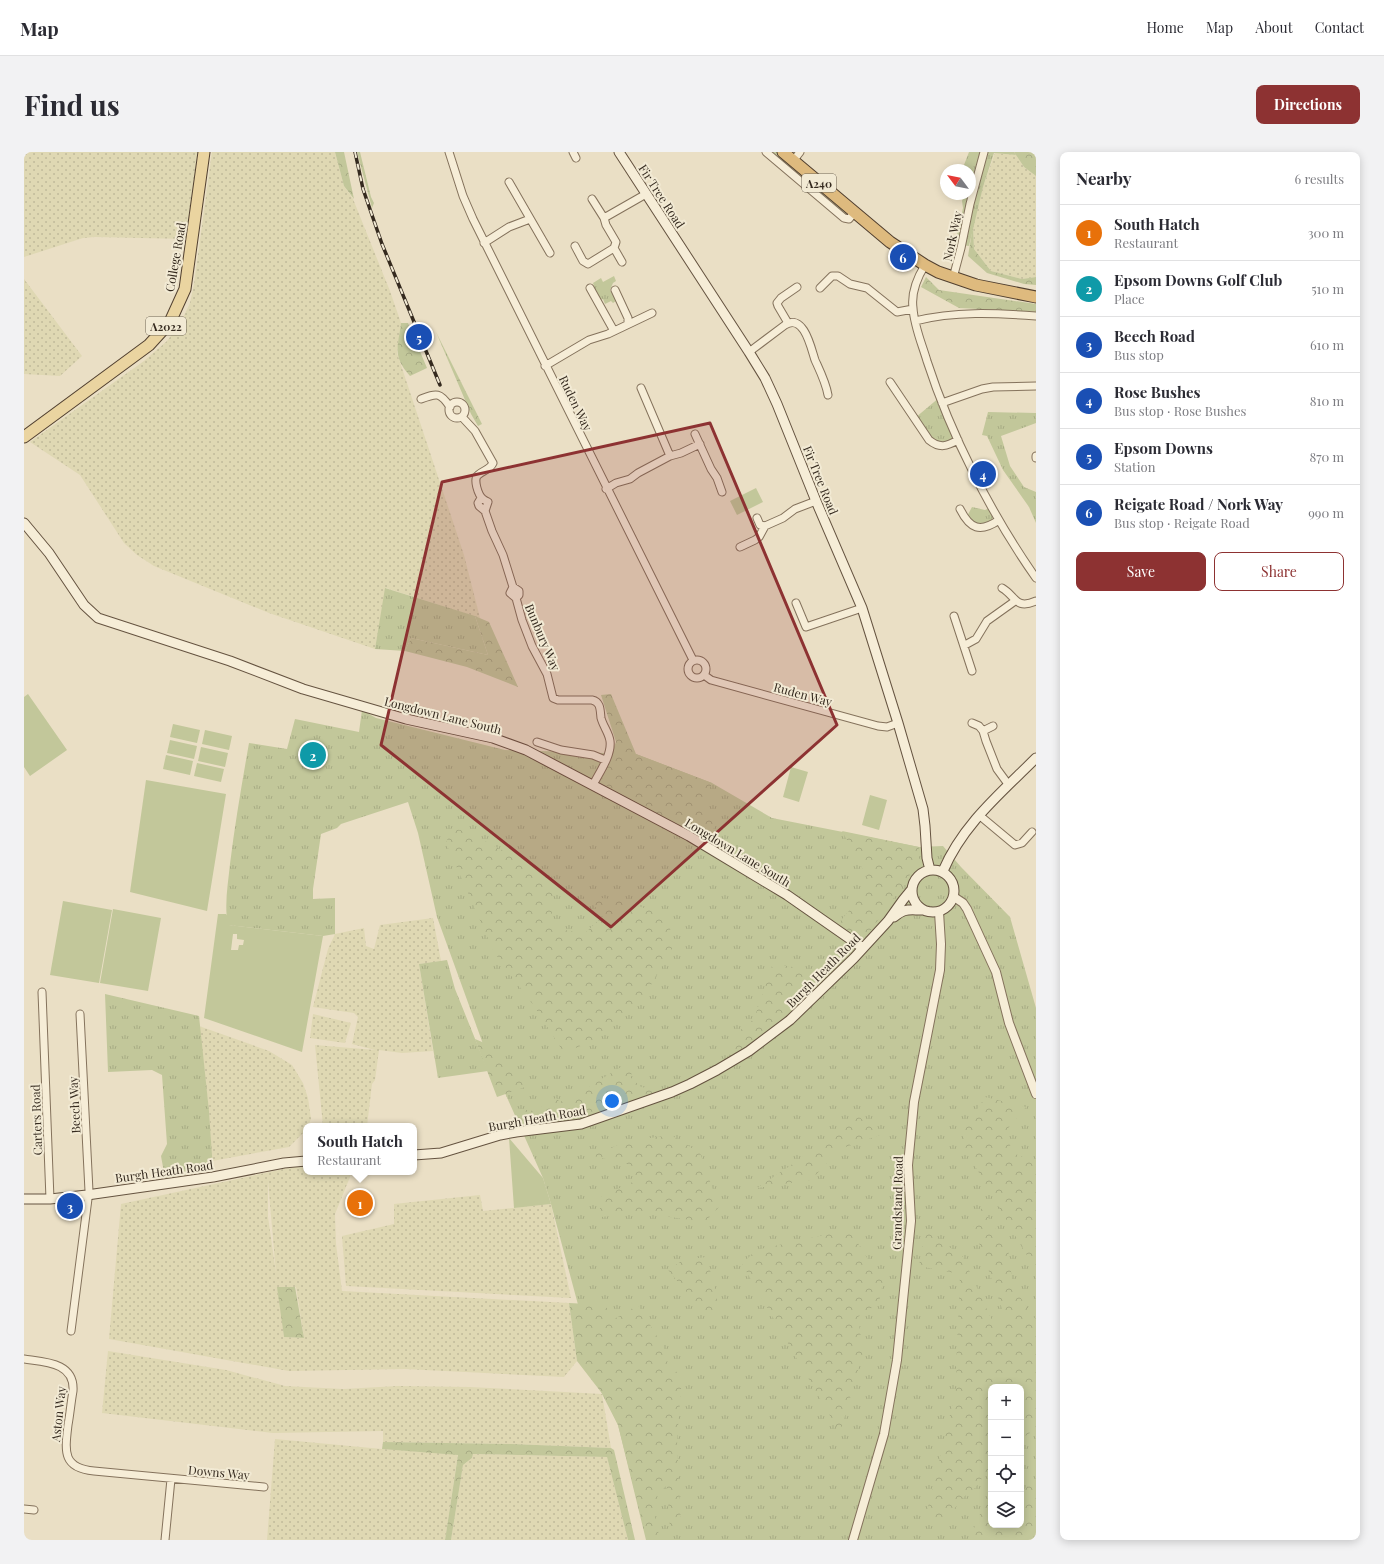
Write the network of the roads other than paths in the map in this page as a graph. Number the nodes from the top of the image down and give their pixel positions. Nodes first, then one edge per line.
1 (204, 152) edge
2 (449, 152) edge
3 (619, 152) edge
4 (766, 152) edge
5 (783, 152) edge
6 (984, 152) edge
7 (797, 156) edge
8 (510, 182) dead end
9 (646, 194) junction
10 (592, 199) dead end
11 (854, 213) junction
12 (604, 218) junction
13 (530, 219) junction
14 (484, 243) junction
15 (575, 246) dead end
16 (614, 248) junction
17 (550, 253) dead end
18 (622, 262) dead end
19 (924, 265) junction
20 (953, 278) junction
21 (797, 287) dead end
22 (590, 288) dead end
23 (820, 288) dead end
24 (615, 290) dead end
25 (1036, 297) edge
26 (912, 309) junction
27 (652, 313) dead end
28 (1036, 316) edge
29 (915, 321) junction
30 (788, 323) junction
31 (628, 324) junction
32 (614, 331) junction
33 (749, 352) junction
34 (545, 366) junction
35 (890, 382) dead end
36 (1036, 386) edge
37 (641, 388) dead end
38 (828, 395) dead end
39 (422, 399) dead end
40 (942, 404) junction
41 (450, 407) junction
42 (462, 417) junction
43 (695, 434) dead end
44 (24, 437) edge
45 (958, 440) junction
46 (700, 444) junction
47 (670, 456) junction
48 (606, 489) junction
49 (722, 492) dead end
50 (816, 501) junction
51 (960, 509) dead end
52 (757, 518) dead end
53 (999, 520) junction
54 (24, 523) edge
55 (764, 526) junction
56 (740, 547) dead end
57 (1034, 570) edge
58 (1036, 578) edge
59 (1002, 588) dead end
60 (1015, 601) junction
61 (1036, 601) edge
62 (796, 603) dead end
63 (862, 608) junction
64 (954, 616) dead end
65 (965, 646) junction
66 (693, 660) junction
67 (972, 671) dead end
68 (704, 675) junction
69 (898, 723) junction
70 (972, 723) dead end
71 (993, 726) dead end
72 (983, 731) junction
73 (537, 742) dead end
74 (1036, 758) edge
75 (605, 760) junction
76 (1008, 784) junction
77 (592, 785) junction
78 (979, 815) junction
79 (1032, 832) dead end
80 (926, 849) junction
81 (930, 870) junction
82 (943, 871) junction
83 (918, 876) junction
84 (912, 889) junction
85 (954, 897) junction
86 (922, 910) junction
87 (939, 912) junction
88 (888, 921) junction
89 (863, 948) junction
90 (42, 992) dead end
91 (80, 1014) dead end
92 (1036, 1094) edge
93 (417, 1155) edge
94 (303, 1161) edge
95 (87, 1194) junction
96 (24, 1199) edge
97 (50, 1199) junction
98 (71, 1331) dead end
99 (24, 1359) edge
100 (135, 1475) joint
101 (172, 1479) junction
102 (264, 1487) dead end
103 (24, 1509) edge
104 (34, 1510) dead end
105 (165, 1540) edge
106 (853, 1540) edge

1 - 44 main road, College Road / A2022
2 - 14 street, Ruden Way
3 - 9 main road, Fir Tree Road
4 - 11 street
5 - 7 highway, A240
6 - 20 street, Nork Way
7 - 11 highway, A240
8 - 13 street
9 - 12 street
9 - 33 main road, Fir Tree Road
10 - 12 street
11 - 19 highway, A240
12 - 16 street
13 - 14 street
13 - 17 street
14 - 34 street, Ruden Way
15 - 16 street
16 - 18 street
19 - 20 highway, A240
19 - 26 street
20 - 25 highway, A240
21 - 30 street
22 - 32 street
23 - 26 street
24 - 31 street
26 - 29 street
27 - 31 street
28 - 29 street
29 - 40 street
30 - 33 street
30 - 38 street
31 - 32 street
32 - 34 street
33 - 50 main road, Fir Tree Road
34 - 48 street, Ruden Way
35 - 45 street
36 - 40 street
37 - 47 street
39 - 41 street, Bunbury Way
40 - 45 street
41 - 42 street, Bunbury Way
41 - 42 street, Bunbury Way
42 - 75 street, Bunbury Way
43 - 46 street
45 - 53 street
46 - 47 street
46 - 49 street
47 - 48 street
48 - 66 street, Ruden Way
50 - 55 street
50 - 63 main road, Fir Tree Road
51 - 53 street
52 - 55 street
53 - 57 street
54 - 77 main road, Longdown Lane South
55 - 56 street
57 - 58 street
59 - 60 street
60 - 61 street
60 - 65 street
62 - 63 street
63 - 69 main road, Fir Tree Road
64 - 65 street
65 - 67 street
66 - 68 street, Ruden Way
66 - 68 street, Ruden Way
68 - 69 street, Ruden Way
69 - 80 main road, Fir Tree Road
70 - 72 street
71 - 72 street
72 - 76 street
73 - 75 street
74 - 76 main road
75 - 77 street, Bunbury Way
76 - 78 main road
77 - 89 main road, Longdown Lane South
78 - 79 street
78 - 82 main road
80 - 81 main road, Fir Tree Road
80 - 83 main road, Fir Tree Road
81 - 82 main road
81 - 83 main road
82 - 85 main road
83 - 84 main road
84 - 86 main road
84 - 88 main road, Burgh Heath Road
85 - 87 main road
85 - 92 street
86 - 87 main road
86 - 88 main road, Burgh Heath Road
87 - 106 street, Grandstand Road
88 - 89 main road, Burgh Heath Road
89 - 93 main road, Burgh Heath Road
90 - 97 street, Carters Road
91 - 95 street, Beech Way
94 - 95 main road, Burgh Heath Road
95 - 97 main road, Burgh Heath Road
95 - 98 street, Beech Way
96 - 97 main road, Burgh Heath Road
99 - 100 street, Aston Way
100 - 101 street, Downs Way
101 - 102 street, Downs Way
101 - 105 street, Downs Way
103 - 104 street

